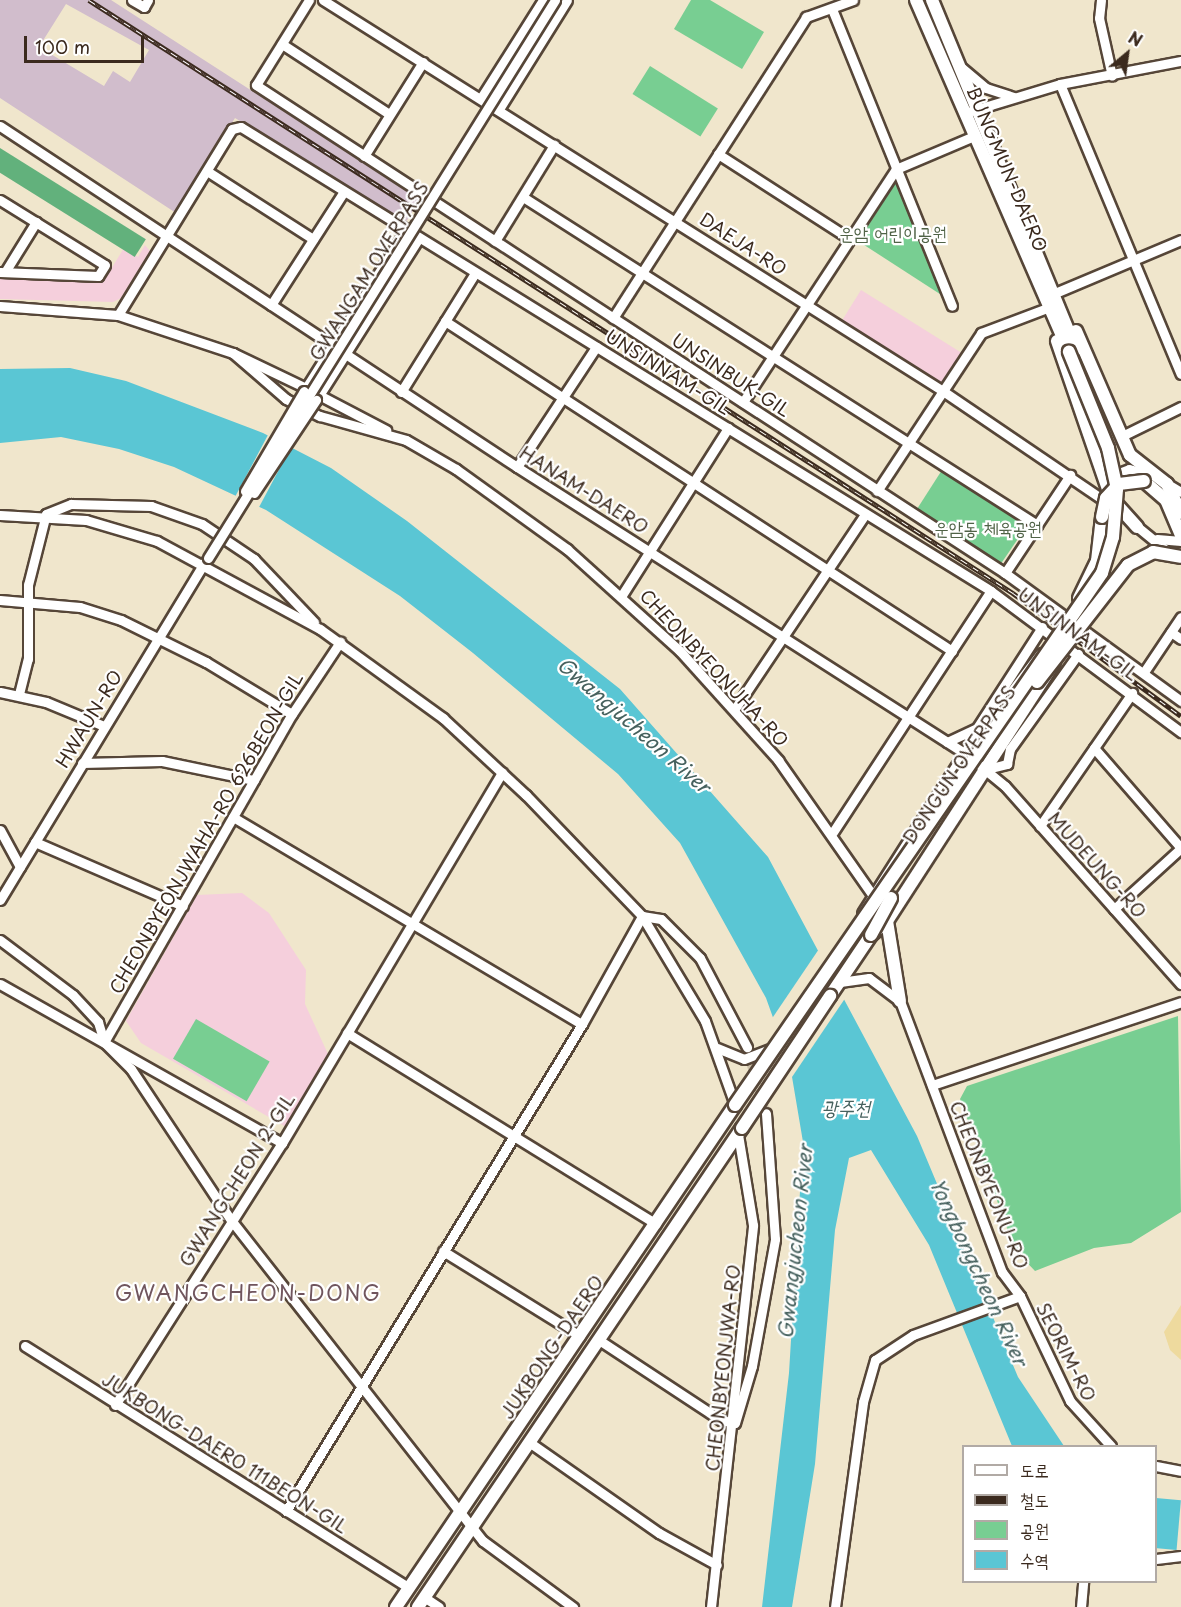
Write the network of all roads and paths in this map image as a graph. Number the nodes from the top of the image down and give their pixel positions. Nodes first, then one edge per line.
1 (132, 0) edge
2 (309, 0) edge
3 (323, 0) edge
4 (543, 0) edge
5 (555, 0) edge
6 (567, 0) edge
7 (853, 0) edge
8 (916, 0) edge
9 (932, 0) edge
10 (1101, 0) edge
11 (146, 4) edge
12 (832, 9) junction
13 (282, 44) junction
14 (1181, 61) edge
15 (423, 62) junction
16 (958, 63) junction
17 (1112, 76) junction
18 (1060, 84) junction
19 (1014, 97) junction
20 (481, 98) junction
21 (498, 109) junction
22 (977, 109) junction
23 (389, 114) junction
24 (964, 114) junction
25 (0, 126) edge
26 (974, 136) junction
27 (554, 145) junction
28 (718, 154) junction
29 (364, 156) junction
30 (896, 169) junction
31 (207, 171) junction
32 (343, 193) junction
33 (523, 197) junction
34 (1, 203) edge
35 (674, 220) junction
36 (36, 222) junction
37 (405, 231) junction
38 (166, 236) junction
39 (418, 238) junction
40 (313, 239) junction
41 (850, 239) junction
42 (1181, 240) edge
43 (495, 241) junction
44 (1132, 261) junction
45 (3, 272) edge
46 (642, 272) junction
47 (475, 273) junction
48 (1055, 293) junction
49 (271, 305) junction
50 (0, 306) edge
51 (807, 306) junction
52 (952, 306) dead end
53 (1047, 308) junction
54 (118, 315) junction
55 (614, 318) junction
56 (445, 321) junction
57 (332, 346) junction
58 (596, 347) junction
59 (1072, 350) junction
60 (233, 353) junction
61 (345, 354) junction
62 (773, 357) junction
63 (1181, 374) edge
64 (305, 390) junction
65 (943, 391) junction
66 (401, 392) junction
67 (317, 397) junction
68 (563, 397) junction
69 (743, 402) junction
70 (1181, 407) edge
71 (728, 428) junction
72 (1122, 436) junction
73 (405, 440) junction
74 (908, 444) junction
75 (517, 467) junction
76 (1070, 475) junction
77 (1106, 480) junction
78 (694, 481) junction
79 (1167, 484) junction
80 (877, 491) junction
81 (1181, 492) edge
82 (1098, 494) junction
83 (238, 510) junction
84 (1181, 513) edge
85 (46, 514) junction
86 (865, 514) junction
87 (0, 515) edge
88 (1036, 525) junction
89 (1137, 527) junction
90 (1181, 535) edge
91 (1181, 540) edge
92 (649, 551) junction
93 (1181, 557) edge
94 (208, 558) joint
95 (1181, 562) edge
96 (203, 567) junction
97 (827, 568) junction
98 (1005, 573) junction
99 (990, 591) junction
100 (622, 595) junction
101 (28, 598) junction
102 (0, 600) edge
103 (1074, 612) junction
104 (1181, 617) edge
105 (1084, 621) junction
106 (1042, 627) junction
107 (320, 628) junction
108 (1171, 632) junction
109 (158, 636) junction
110 (782, 636) junction
111 (1181, 639) edge
112 (340, 642) junction
113 (952, 651) junction
114 (1078, 654) junction
115 (1042, 655) junction
116 (1054, 663) junction
117 (1144, 672) junction
118 (0, 692) edge
119 (1132, 693) junction
120 (19, 694) junction
121 (1181, 701) edge
122 (734, 710) junction
123 (292, 714) junction
124 (908, 718) junction
125 (104, 726) junction
126 (1181, 732) edge
127 (947, 742) junction
128 (1094, 748) junction
129 (966, 754) junction
130 (82, 763) junction
131 (987, 769) junction
132 (502, 772) junction
133 (254, 780) junction
134 (233, 817) junction
135 (1040, 826) junction
136 (0, 830) edge
137 (833, 832) junction
138 (35, 842) junction
139 (1181, 848) edge
140 (20, 867) junction
141 (872, 894) junction
142 (0, 900) edge
143 (183, 906) junction
144 (1114, 909) junction
145 (863, 915) junction
146 (642, 916) junction
147 (887, 921) junction
148 (411, 922) junction
149 (871, 935) junction
150 (0, 940) edge
151 (840, 982) junction
152 (0, 984) edge
153 (1181, 984) edge
154 (900, 1001) junction
155 (1181, 1002) edge
156 (582, 1024) junction
157 (347, 1033) junction
158 (104, 1042) junction
159 (716, 1046) junction
160 (747, 1047) tunnel mouth
161 (772, 1048) junction
162 (932, 1085) junction
163 (735, 1105) junction
164 (766, 1113) tunnel mouth
165 (740, 1131) junction
166 (513, 1134) junction
167 (282, 1143) junction
168 (231, 1220) junction
169 (656, 1224) junction
170 (443, 1251) junction
171 (1020, 1296) junction
172 (580, 1336) junction
173 (599, 1340) junction
174 (25, 1346) dead end
175 (363, 1388) junction
176 (115, 1405) junction
177 (735, 1423) junction
178 (529, 1442) junction
179 (1110, 1445) edge
180 (1157, 1466) edge
181 (1181, 1471) edge
182 (286, 1511) junction
183 (463, 1513) junction
184 (472, 1526) junction
185 (1181, 1556) edge
186 (1157, 1559) edge
187 (717, 1564) junction
188 (1083, 1583) edge
189 (409, 1588) junction
190 (421, 1602) edge
191 (396, 1607) edge
192 (439, 1607) edge
193 (573, 1607) edge
194 (711, 1607) edge
195 (835, 1607) edge
196 (1081, 1607) edge

1 - 11 street
2 - 13 street
3 - 15 street, DAEJA-RO
4 - 20 street
5 - 83 street, GWANGAM OVERPASS, bridge
6 - 21 street
7 - 12 street
8 - 24 main road, BUNGMUN-DAERO
9 - 16 main road, BUNGMUN-DAERO
10 - 17 street
12 - 28 street
12 - 30 street
13 - 23 street
13 - 29 street, UNSINBUK-GIL
14 - 17 street
15 - 20 street, DAEJA-RO
15 - 23 street
16 - 19 street
16 - 22 main road, BUNGMUN-DAERO
17 - 18 street
18 - 19 street
18 - 44 street
19 - 22 street
20 - 21 street, DAEJA-RO
21 - 27 street, DAEJA-RO
22 - 24 street
22 - 48 main road, BUNGMUN-DAERO
23 - 29 street
24 - 26 main road, BUNGMUN-DAERO
25 - 38 street, HANAM-DAERO
26 - 30 street
26 - 53 main road, BUNGMUN-DAERO
27 - 33 street
27 - 35 street, DAEJA-RO
28 - 35 street
28 - 41 street
29 - 43 street, UNSINBUK-GIL
30 - 41 street
30 - 52 street
31 - 32 street, UNSINNAM-GIL
31 - 38 street, UNSINNAM-GIL
31 - 40 street
32 - 37 street, UNSINNAM-GIL
32 - 40 street
33 - 43 street
33 - 46 street
34 - 36 street
35 - 46 street
35 - 51 street, DAEJA-RO
36 - 45 street
36 - 45 street
37 - 39 street, UNSINNAM-GIL
37 - 57 street
38 - 49 street, HANAM-DAERO
38 - 54 street
39 - 47 street, UNSINNAM-GIL
39 - 61 street
40 - 49 street
41 - 51 street
42 - 44 street
43 - 55 street, UNSINBUK-GIL
44 - 48 street
44 - 63 street
46 - 55 street
46 - 62 street
47 - 56 street
47 - 58 street, UNSINNAM-GIL
48 - 59 main road, BUNGMUN-DAERO
48 - 72 main road
49 - 57 street, HANAM-DAERO
50 - 54 street, CHEONBYEONUHA-RO
51 - 62 street
51 - 65 street, DAEJA-RO
53 - 59 main road, BUNGMUN-DAERO
53 - 65 street
53 - 77 main road
54 - 60 street, CHEONBYEONUHA-RO
55 - 69 street, UNSINBUK-GIL
56 - 66 street
56 - 68 street
57 - 61 street, HANAM-DAERO
57 - 64 street
58 - 68 street
58 - 71 street, UNSINNAM-GIL
59 - 103 main road, DONGUN OVERPASS, bridge
59 - 105 main road, DONGUN OVERPASS, bridge
60 - 64 street, CHEONBYEONUHA-RO
60 - 73 street, CHEONBYEONUHA-RO
61 - 66 street, HANAM-DAERO
61 - 67 street
62 - 69 street
62 - 74 street
64 - 83 street, bridge
65 - 74 street
65 - 76 street, DAEJA-RO
66 - 75 street, HANAM-DAERO
67 - 73 street, CHEONBYEONUHA-RO
67 - 83 street, bridge
68 - 75 street
68 - 78 street
69 - 80 street, UNSINBUK-GIL
70 - 72 street
71 - 78 street
71 - 86 street, UNSINNAM-GIL
72 - 79 main road
73 - 100 street, CHEONBYEONUHA-RO
74 - 80 street
74 - 88 street
75 - 92 street, HANAM-DAERO
76 - 82 street, DAEJA-RO
76 - 88 street
77 - 79 street
77 - 82 street
77 - 89 main road
78 - 92 street
78 - 97 street
79 - 81 street
79 - 84 main road
80 - 98 street, UNSINBUK-GIL
82 - 89 street, DAEJA-RO
83 - 94 street, GWANGAM OVERPASS, bridge
85 - 87 street
85 - 96 street
85 - 101 street
85 - 107 street
86 - 97 street
86 - 99 street, UNSINNAM-GIL
88 - 98 street
89 - 91 street
89 - 95 street
90 - 103 main road, DONGUN OVERPASS, bridge
92 - 100 street
92 - 110 street, HANAM-DAERO
93 - 105 main road, DONGUN OVERPASS, bridge
94 - 96 street, HWAUN-RO
96 - 107 street
96 - 109 street, HWAUN-RO
97 - 110 street
97 - 113 street
98 - 117 street, UNSINBUK-GIL
99 - 106 street, UNSINNAM-GIL
99 - 113 street
100 - 122 street, CHEONBYEONUHA-RO
101 - 102 street
101 - 109 street
101 - 120 street
103 - 115 main road, DONGUN OVERPASS, bridge
104 - 108 street
105 - 116 main road, DONGUN OVERPASS, bridge
106 - 114 street, UNSINNAM-GIL
106 - 127 street
107 - 112 street
108 - 111 street
108 - 117 street
109 - 123 street
109 - 125 street, HWAUN-RO
110 - 122 street
110 - 124 street, HANAM-DAERO
112 - 123 street, CHEONBYEONJWAHA-RO 626BEON-GIL
112 - 132 street
113 - 124 street
114 - 119 street, UNSINNAM-GIL
114 - 131 street
115 - 129 main road, bridge
115 - 145 main road, DONGUN OVERPASS, bridge
116 - 131 main road, bridge
116 - 149 main road, DONGUN OVERPASS, bridge
117 - 121 street, UNSINBUK-GIL
118 - 120 street
119 - 126 street, UNSINNAM-GIL
119 - 128 street
120 - 125 street
122 - 137 street, CHEONBYEONUHA-RO
123 - 133 street, CHEONBYEONJWAHA-RO 626BEON-GIL
124 - 127 street, HANAM-DAERO
124 - 137 street
125 - 130 street, HWAUN-RO
127 - 129 street, HANAM-DAERO
128 - 135 street
128 - 139 street
129 - 131 street, HANAM-DAERO
129 - 141 main road
130 - 133 street
130 - 138 street, HWAUN-RO
131 - 135 street, MUDEUNG-RO
131 - 147 main road
132 - 146 street
132 - 148 street, GWANGCHEON 2-GIL
133 - 134 street, CHEONBYEONJWAHA-RO 626BEON-GIL
134 - 143 street, CHEONBYEONJWAHA-RO 626BEON-GIL
134 - 148 street
135 - 144 street, MUDEUNG-RO
136 - 140 street
137 - 141 street, CHEONBYEONUHA-RO
138 - 140 street, HWAUN-RO
138 - 143 street
139 - 144 street
140 - 142 street, HWAUN-RO
141 - 145 main road
143 - 158 street, CHEONBYEONJWAHA-RO 626BEON-GIL
144 - 153 street, MUDEUNG-RO
145 - 161 main road, JUKBONG-DAERO, bridge
146 - 156 street
146 - 159 street
146 - 160 street
147 - 149 main road
147 - 154 main road
148 - 156 street
148 - 157 street, GWANGCHEON 2-GIL
149 - 151 main road, JUKBONG-DAERO
150 - 158 street
151 - 154 street
151 - 165 main road, JUKBONG-DAERO, bridge
152 - 158 street
154 - 162 street, CHEONBYEONU-RO
155 - 162 street
156 - 166 street
157 - 166 street
157 - 167 street, GWANGCHEON 2-GIL
158 - 167 street
158 - 168 street
159 - 161 street
159 - 163 street
161 - 163 main road, JUKBONG-DAERO, bridge
162 - 171 street, CHEONBYEONU-RO
163 - 169 main road, JUKBONG-DAERO
164 - 177 street
165 - 173 main road, JUKBONG-DAERO
165 - 177 street, CHEONBYEONJWA-RO
166 - 169 street
166 - 170 street
167 - 168 street, GWANGCHEON 2-GIL
168 - 175 street
168 - 176 street, GWANGCHEON 2-GIL
169 - 172 main road, JUKBONG-DAERO
170 - 172 street
170 - 175 street
171 - 179 street, SEORIM-RO
171 - 195 street, CHEONBYEONU-RO
172 - 183 main road, JUKBONG-DAERO
173 - 177 street
173 - 178 main road, JUKBONG-DAERO
174 - 176 street, JUKBONG-DAERO 111BEON-GIL
175 - 182 street
175 - 183 street
176 - 182 street, JUKBONG-DAERO 111BEON-GIL
177 - 187 street, CHEONBYEONJWA-RO
178 - 184 main road, JUKBONG-DAERO
178 - 187 street
180 - 181 street
182 - 189 street, JUKBONG-DAERO 111BEON-GIL
183 - 184 street
183 - 189 main road, JUKBONG-DAERO
184 - 190 main road, JUKBONG-DAERO
184 - 193 street
185 - 186 street
187 - 194 street, CHEONBYEONJWA-RO
188 - 196 street
189 - 191 main road, JUKBONG-DAERO
190 - 192 street

